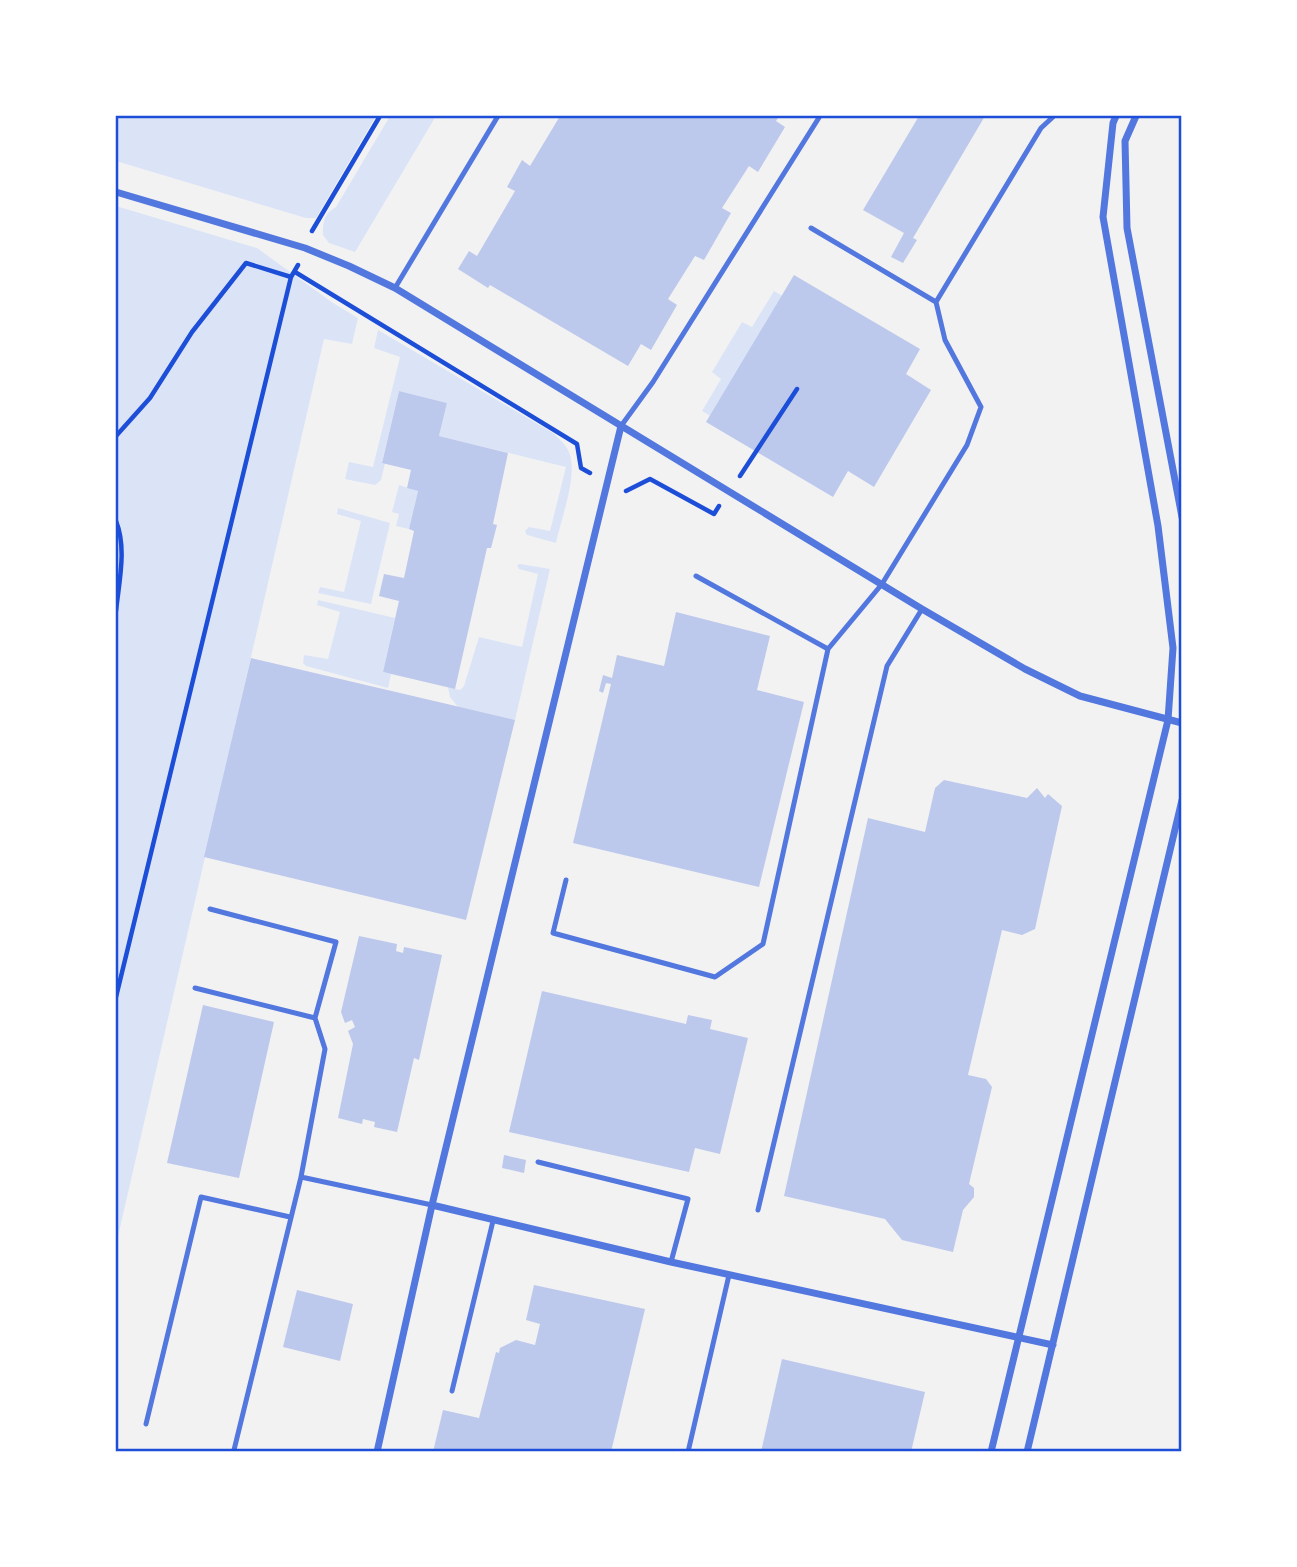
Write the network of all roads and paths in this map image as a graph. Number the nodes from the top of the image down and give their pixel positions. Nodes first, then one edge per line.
1 (380, 116) edge
2 (498, 116) edge
3 (820, 116) edge
4 (1054, 116) edge
5 (1116, 116) edge
6 (1136, 116) edge
7 (116, 192) edge
8 (811, 228) dead end
9 (305, 248) junction
10 (291, 277) junction
11 (395, 288) junction
12 (936, 302) junction
13 (621, 426) junction
14 (116, 436) edge
15 (1181, 517) edge
16 (116, 521) edge
17 (696, 576) dead end
18 (882, 584) junction
19 (922, 608) junction
20 (116, 611) edge
21 (828, 649) junction
22 (1168, 720) junction
23 (1181, 723) edge
24 (1181, 800) edge
25 (566, 880) dead end
26 (211, 909) dead end
27 (195, 988) dead end
28 (116, 998) edge
29 (315, 1018) junction
30 (538, 1162) dead end
31 (301, 1177) junction
32 (432, 1205) junction
33 (758, 1210) dead end
34 (290, 1217) junction
35 (493, 1221) junction
36 (671, 1262) junction
37 (729, 1275) junction
38 (1018, 1337) junction
39 (1053, 1345) junction
40 (452, 1391) dead end
41 (146, 1424) dead end
42 (234, 1450) edge
43 (377, 1451) edge
44 (688, 1451) edge
45 (991, 1451) edge
46 (1027, 1451) edge

1 - 9 path
2 - 11 lane
3 - 13 lane
4 - 12 lane
5 - 22 street
6 - 15 street
7 - 9 street
8 - 12 lane
9 - 10 path
9 - 11 street
10 - 14 path
10 - 28 path
11 - 13 street
12 - 18 lane
13 - 18 street
13 - 32 street
16 - 20 path
17 - 21 lane
18 - 19 street
18 - 21 lane
19 - 22 street
19 - 33 lane
21 - 25 lane
22 - 23 street
22 - 38 street
24 - 39 street
26 - 29 lane
27 - 29 lane
29 - 31 lane
30 - 36 lane
31 - 32 lane
31 - 34 lane
32 - 35 street
32 - 43 street
34 - 41 lane
34 - 42 lane
35 - 36 street
35 - 40 lane
36 - 37 street
37 - 38 street
37 - 44 lane
38 - 39 street
38 - 45 street
39 - 46 street

